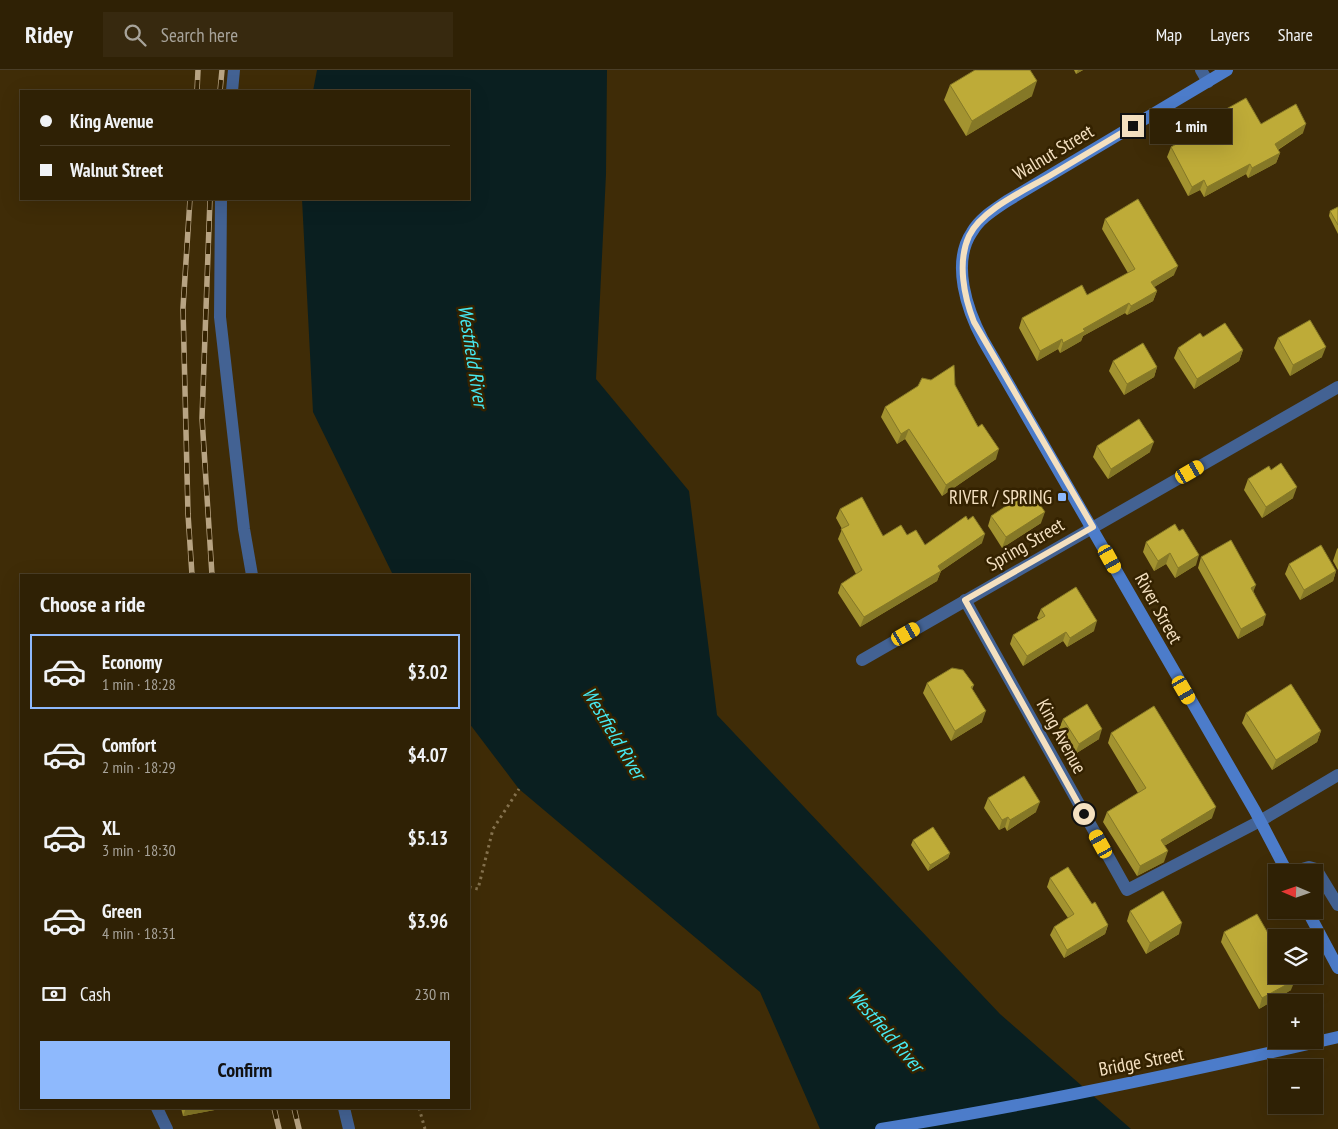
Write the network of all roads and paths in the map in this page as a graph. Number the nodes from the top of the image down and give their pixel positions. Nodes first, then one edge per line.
1 (234, 70) edge
2 (1201, 70) edge
3 (1227, 70) edge
4 (1208, 82) junction
5 (232, 90) edge
6 (221, 200) edge
7 (964, 249) joint
8 (1338, 387) edge
9 (1093, 527) junction
10 (252, 574) edge
11 (965, 600) junction
12 (862, 660) dead end
13 (1338, 775) edge
14 (519, 789) dead end
15 (1260, 821) junction
16 (1283, 864) edge
17 (1323, 880) edge
18 (470, 887) edge
19 (1338, 905) edge
20 (1312, 919) edge
21 (1338, 968) edge
22 (1338, 1037) edge
23 (157, 1109) edge
24 (344, 1109) edge
25 (419, 1109) edge
26 (167, 1129) edge
27 (349, 1129) edge
28 (425, 1129) edge
29 (881, 1129) edge

1 - 5 street
2 - 4 street
3 - 4 street, Walnut Street
4 - 7 street, Walnut Street
6 - 10 street
7 - 9 street, River Street
8 - 9 street, Spring Street
9 - 11 street, Spring Street
9 - 15 street, River Street
11 - 12 street, Spring Street
11 - 15 street, King Avenue
13 - 15 street
14 - 18 path
15 - 16 street, River Street
17 - 19 street
20 - 21 street
22 - 29 street, Bridge Street
23 - 26 street
24 - 27 street
25 - 28 path

